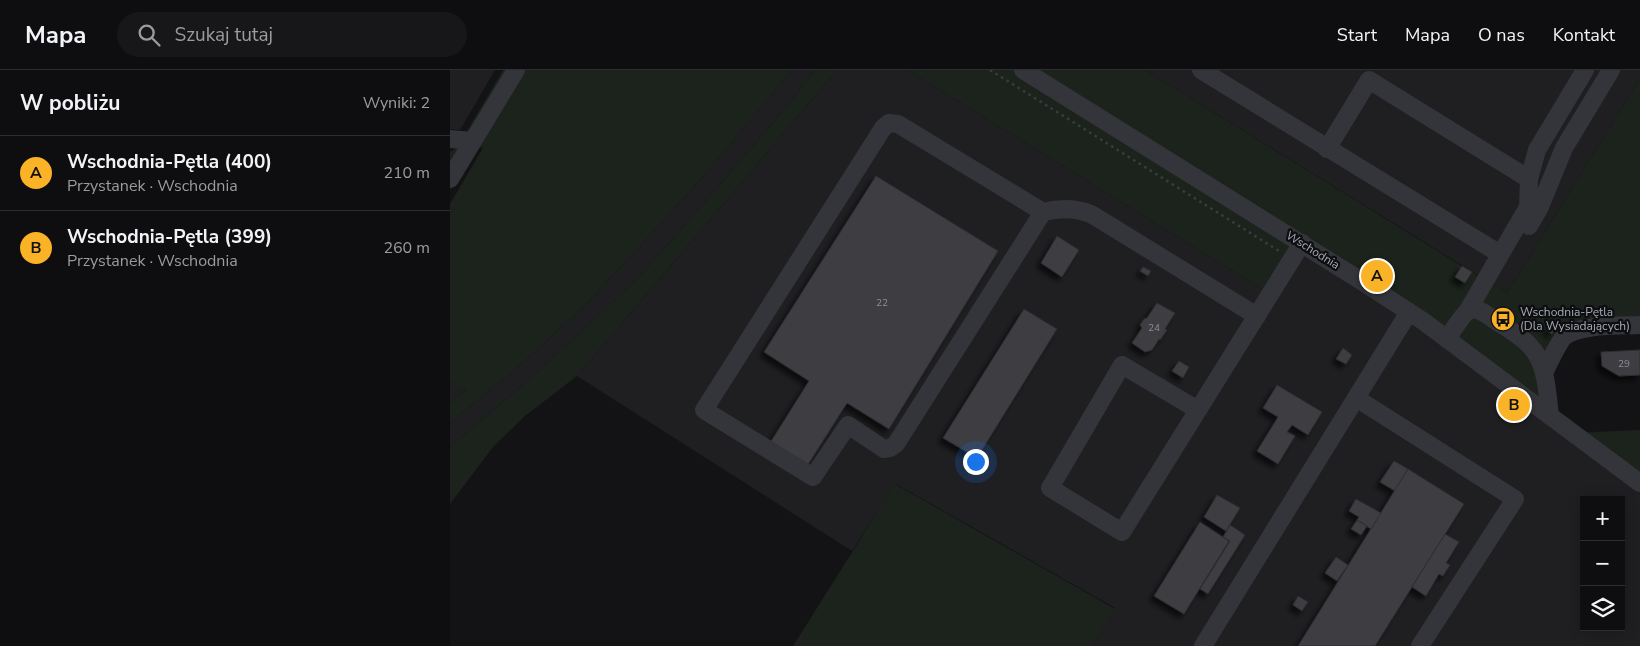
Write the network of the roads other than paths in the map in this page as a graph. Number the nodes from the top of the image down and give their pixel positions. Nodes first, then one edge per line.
1 (516, 70) edge
2 (1023, 70) edge
3 (1201, 70) edge
4 (1585, 70) edge
5 (1611, 70) edge
6 (450, 139) edge
7 (473, 141) junction
8 (1327, 149) junction
9 (450, 179) edge
10 (1529, 179) junction
11 (1043, 212) junction
12 (1302, 243) junction
13 (1500, 254) junction
14 (1486, 281) junction
15 (1409, 312) junction
16 (1467, 312) junction
17 (1257, 316) junction
18 (1640, 325) edge
19 (1447, 339) junction
20 (1544, 373) junction
21 (1356, 398) junction
22 (1198, 410) junction
23 (1550, 416) junction
24 (1640, 483) edge
25 (1203, 646) edge
26 (1420, 646) edge

1 - 7 street
2 - 12 street, Wschodnia
3 - 8 street
4 - 10 street
5 - 14 street
6 - 7 street
7 - 9 street
8 - 10 street
8 - 13 street
10 - 13 street
11 - 11 street
11 - 17 street
12 - 15 street, Wschodnia
12 - 17 street
13 - 14 street
14 - 16 street
15 - 19 street, Wschodnia
15 - 21 street
16 - 19 street
16 - 20 street
17 - 22 street
18 - 20 street
19 - 23 street, Wschodnia
20 - 23 street
21 - 25 street
21 - 26 street
22 - 22 street
23 - 24 street, Wschodnia

